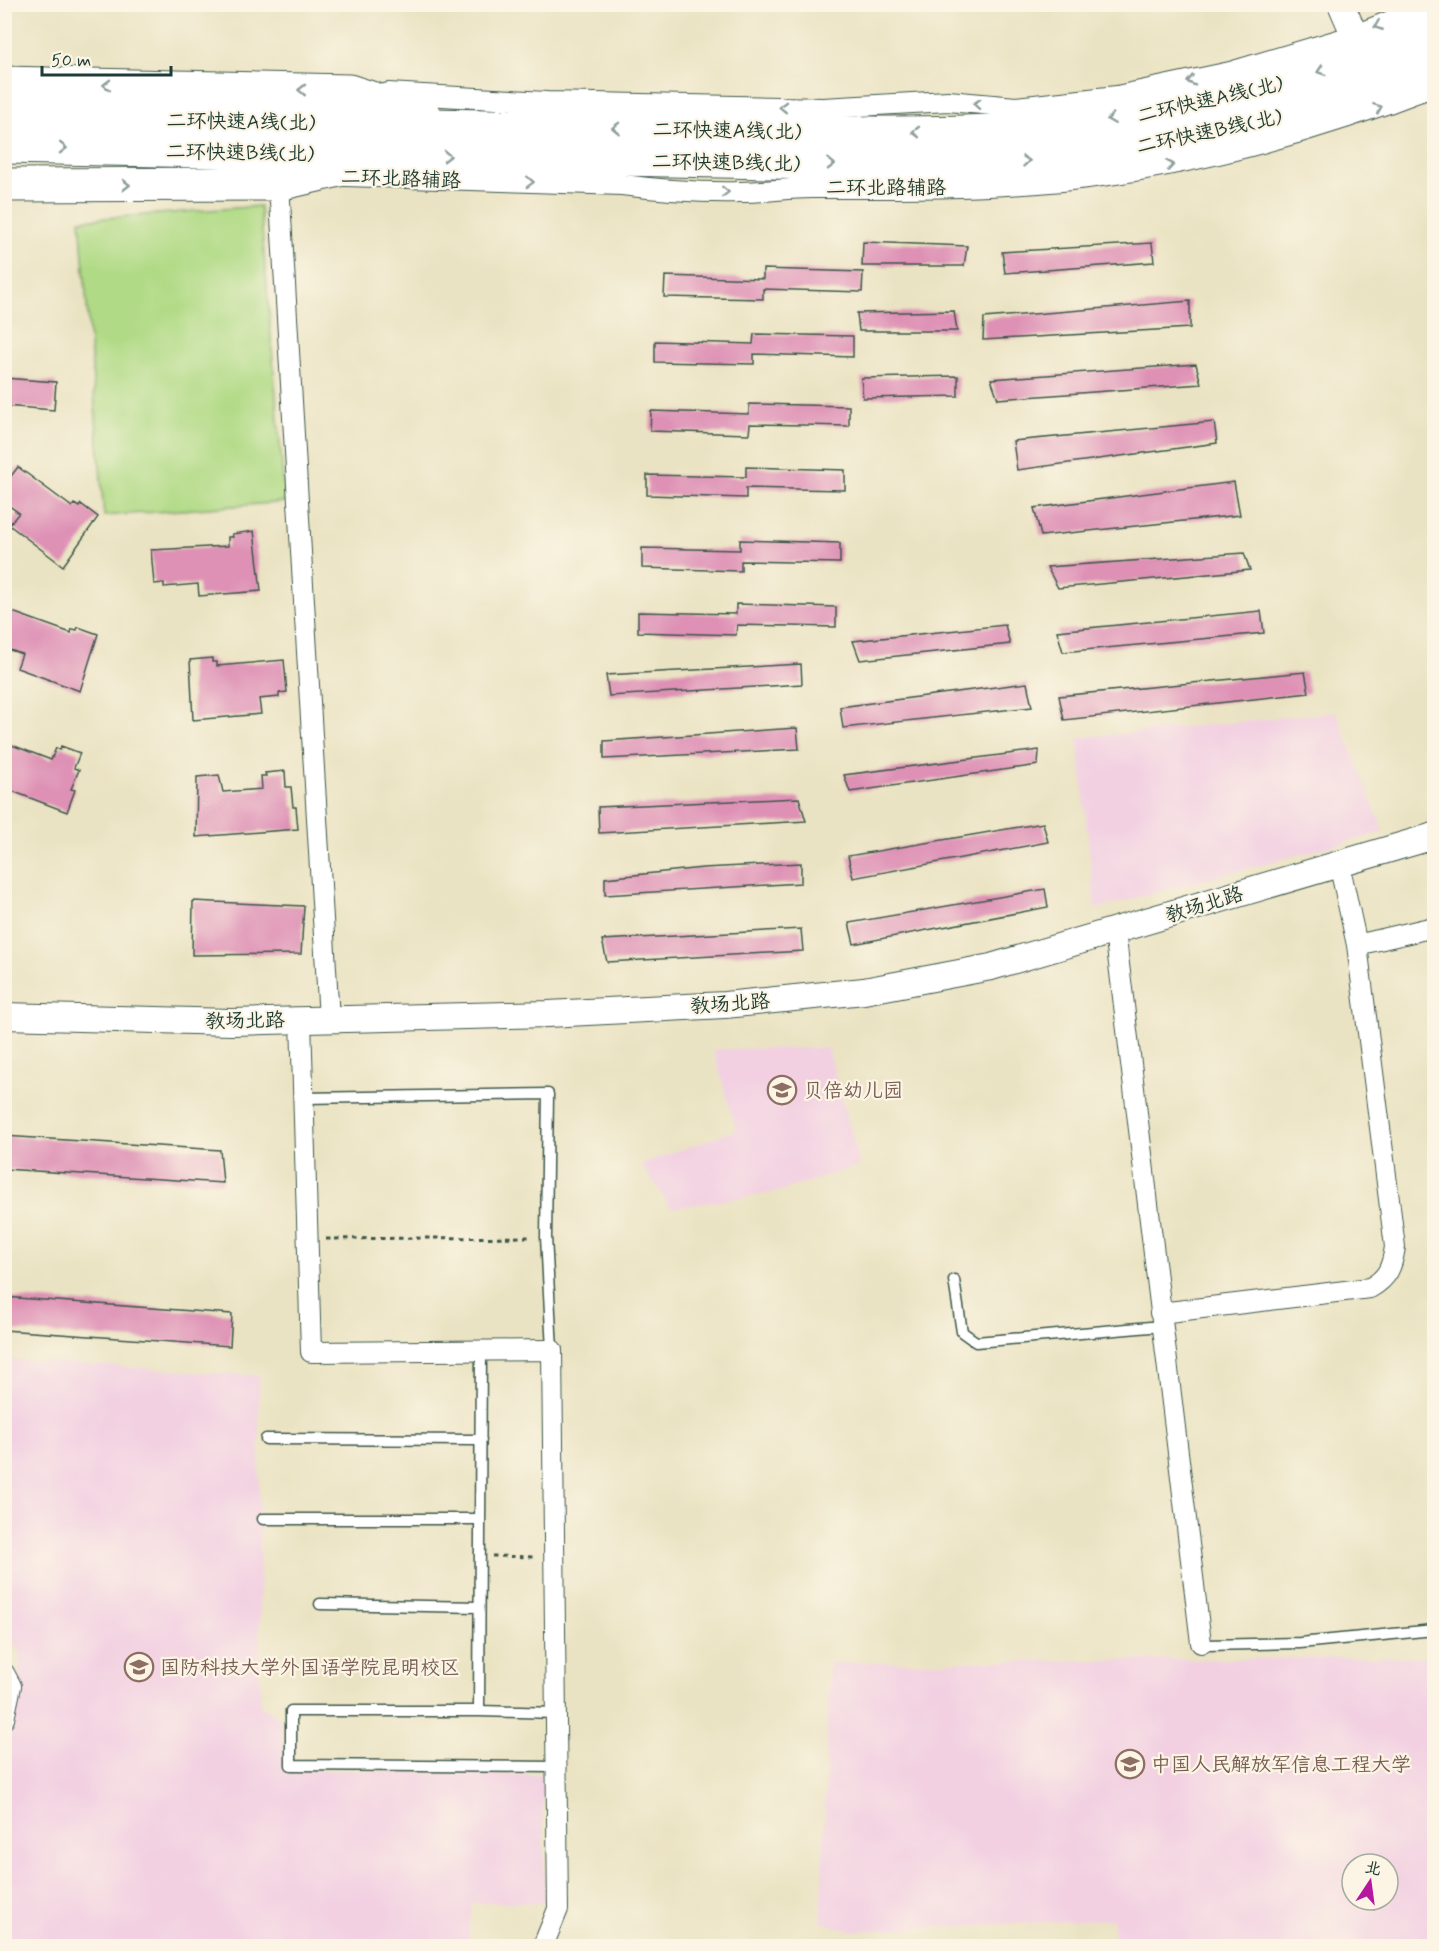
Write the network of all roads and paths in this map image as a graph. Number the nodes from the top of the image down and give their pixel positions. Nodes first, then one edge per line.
1 (1341, 4) edge
2 (1432, 4) edge
3 (1434, 28) edge
4 (1359, 46) junction
5 (1434, 63) edge
6 (4, 82) edge
7 (1434, 86) edge
8 (350, 91) junction
9 (4, 116) edge
10 (460, 126) junction
11 (4, 147) edge
12 (399, 155) junction
13 (325, 175) junction
14 (279, 184) junction
15 (4, 185) edge
16 (1434, 836) edge
17 (1340, 863) junction
18 (1434, 927) edge
19 (1115, 932) junction
20 (1357, 945) junction
21 (4, 1016) edge
22 (329, 1018) junction
23 (301, 1020) junction
24 (304, 1098) junction
25 (546, 1237) junction
26 (308, 1240) junction
27 (954, 1280) dead end
28 (1161, 1319) junction
29 (481, 1350) junction
30 (552, 1350) junction
31 (266, 1439) dead end
32 (481, 1440) junction
33 (263, 1519) dead end
34 (479, 1519) junction
35 (481, 1556) junction
36 (554, 1557) junction
37 (320, 1604) dead end
38 (480, 1607) junction
39 (1434, 1630) edge
40 (1202, 1643) joint
41 (4, 1673) edge
42 (479, 1711) junction
43 (556, 1713) junction
44 (4, 1719) edge
45 (555, 1767) junction
46 (543, 1947) edge

1 - 4 street
2 -> 4 street
3 - 4 highway, 二环快速A线(北)
4 -> 8 street
4 -> 10 highway, 二环快速A线(北)
12 -> 5 highway, 二环快速B线(北)
8 -> 6 highway
13 -> 7 street, 二环北路辅路
8 - 10 highway
9 - 10 highway, 二环快速A线(北)
11 -> 12 highway, 二环快速B线(北)
12 - 13 highway
13 - 14 highway
15 -> 14 highway
14 - 22 street
16 - 17 street, 教场北路
17 - 19 street, 教场北路
17 - 20 street
18 - 20 street
19 - 22 street, 教场北路
19 - 28 street
20 - 28 street
21 - 23 street, 教场北路
22 - 23 street, 教场北路
23 - 24 street
24 - 25 lane
24 - 26 street
25 - 26 path
25 - 30 lane
26 - 29 street
27 - 28 lane
28 - 40 street
29 - 30 street
29 - 32 lane
30 - 36 street
31 - 32 lane
32 - 34 lane
33 - 34 lane
34 - 35 lane
35 - 36 path
35 - 38 lane
36 - 43 street
37 - 38 lane
38 - 42 lane
39 - 40 lane
41 - 44 street
42 - 43 lane
42 - 45 lane
43 - 45 street
45 - 46 street

